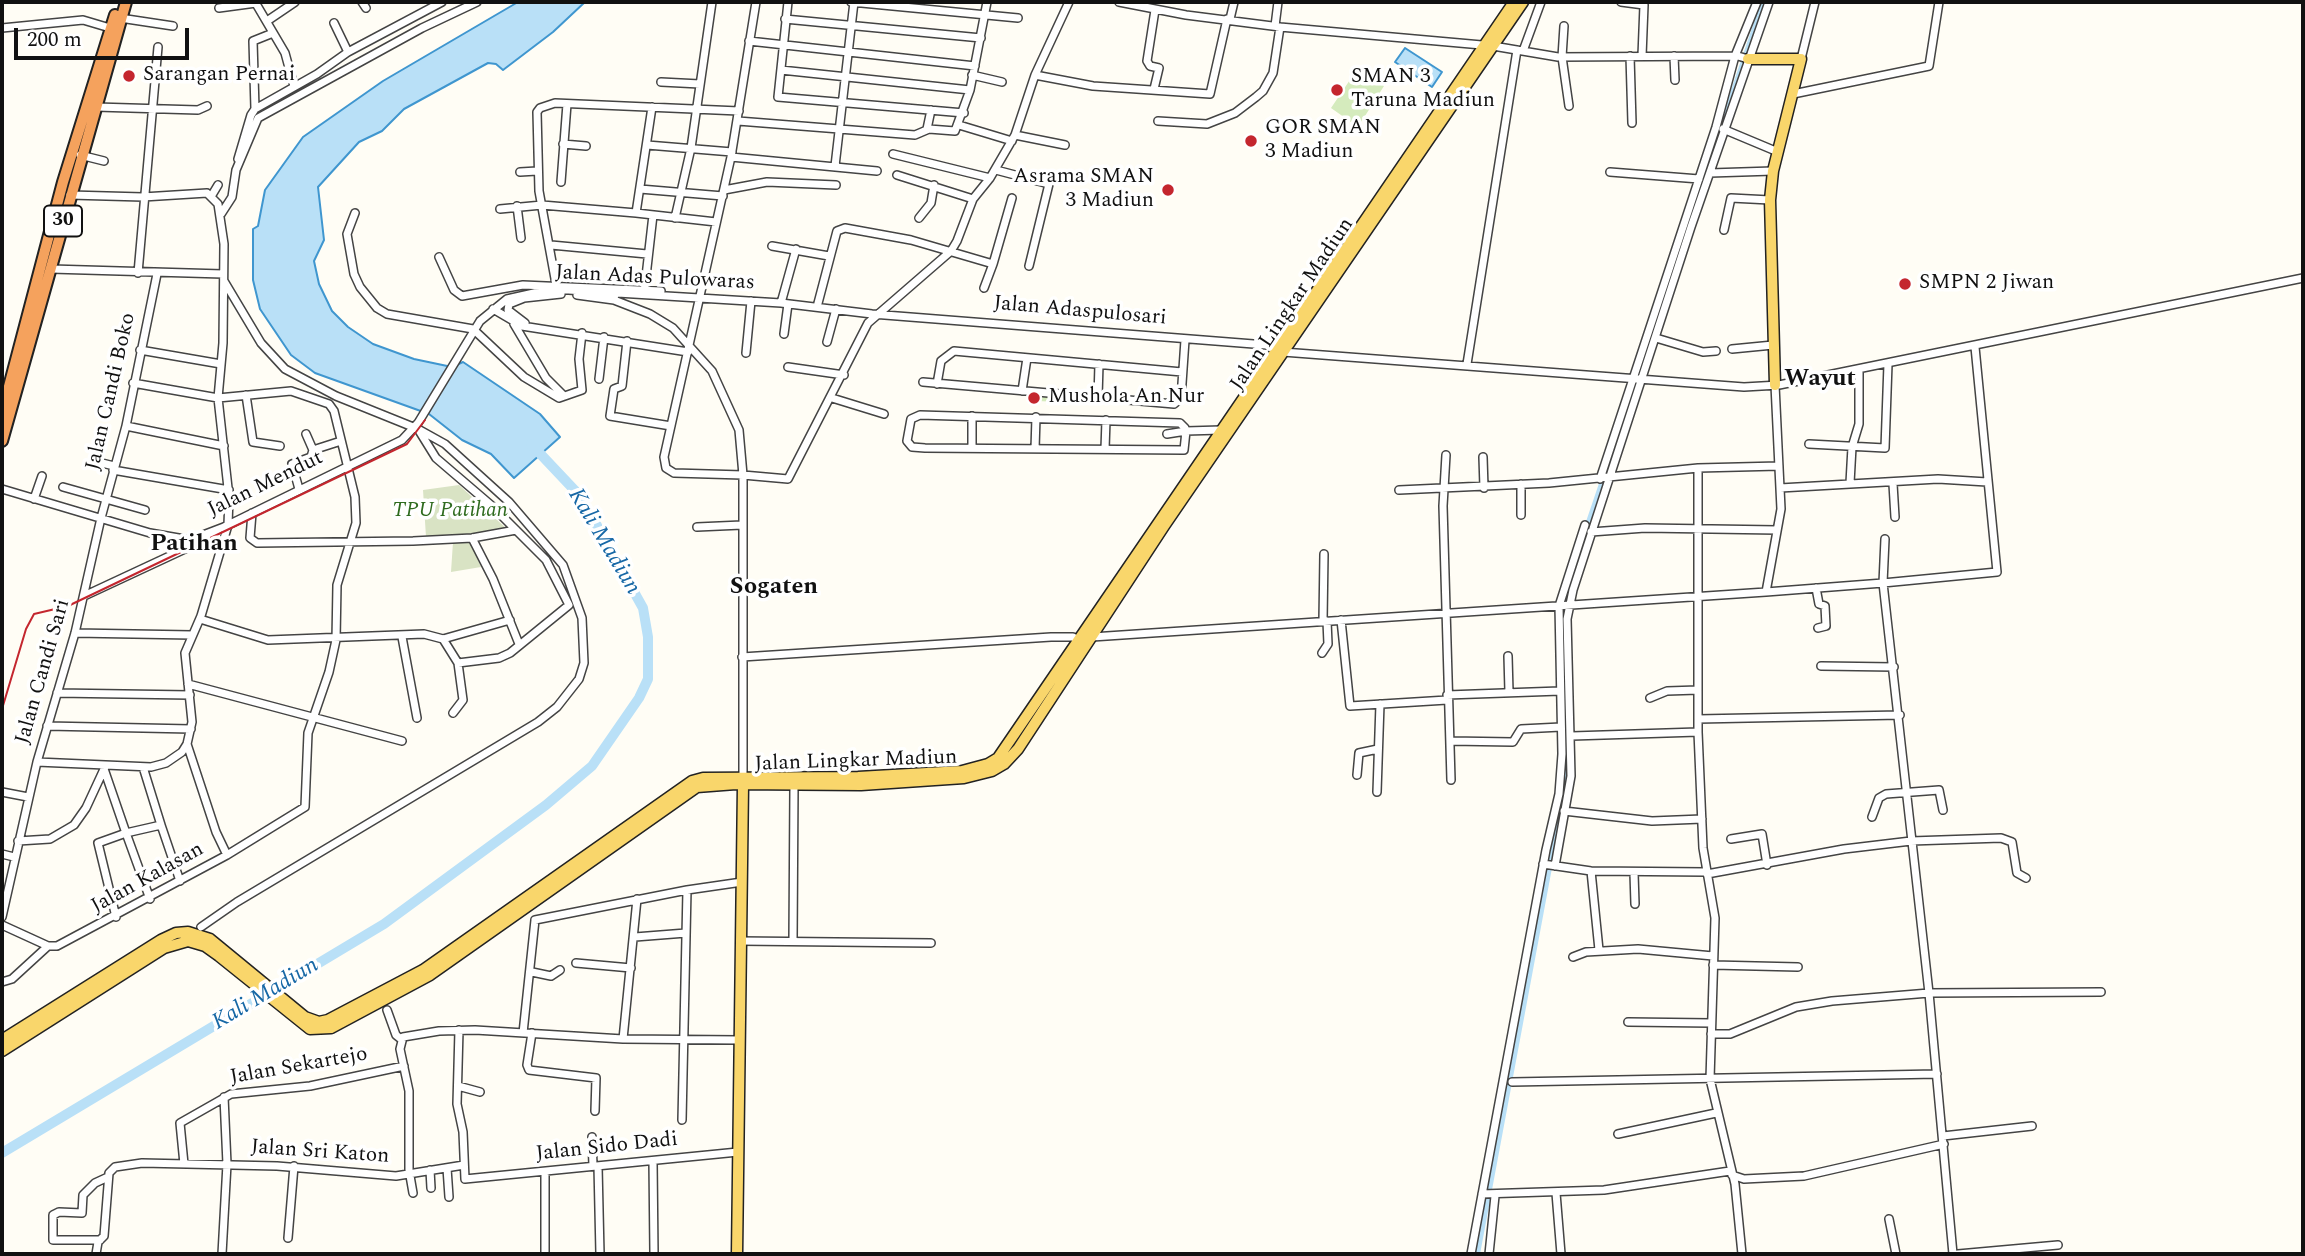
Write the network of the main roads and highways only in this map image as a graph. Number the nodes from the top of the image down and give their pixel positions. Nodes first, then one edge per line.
1 (119, 2) edge
2 (126, 2) edge
3 (1514, 2) edge
4 (1523, 2) edge
5 (110, 45) junction
6 (1489, 46) junction
7 (1743, 57) road end
8 (25, 343) junction
9 (1281, 349) junction
10 (1775, 385) road end
11 (2, 413) edge
12 (2, 441) edge
13 (1143, 550) junction
14 (743, 781) junction
15 (503, 922) junction
16 (222, 954) junction
17 (2, 1040) edge
18 (2, 1051) edge
19 (737, 1254) edge

1 - 5 highway, 30
2 - 5 highway, 30
3 - 6 main road, Jalan Lingkar Madiun
4 - 6 main road, Jalan Lingkar Madiun
5 - 8 highway, 30
5 - 8 highway, 30
6 - 9 main road, Jalan Lingkar Madiun
7 - 10 main road
8 - 11 highway, 30
8 - 12 highway, 30
9 - 13 main road, Jalan Lingkar Madiun
9 - 13 main road, Jalan Lingkar Madiun
13 - 14 main road, Jalan Lingkar Madiun
13 - 14 main road, Jalan Lingkar Madiun
14 - 15 main road, Jalan Lingkar Madiun
14 - 15 main road, Jalan Lingkar Madiun
14 - 19 main road
15 - 16 main road, Jalan Lingkar Madiun
16 - 17 main road, Jalan Lingkar Madiun
16 - 18 main road, Jalan Lingkar Madiun

